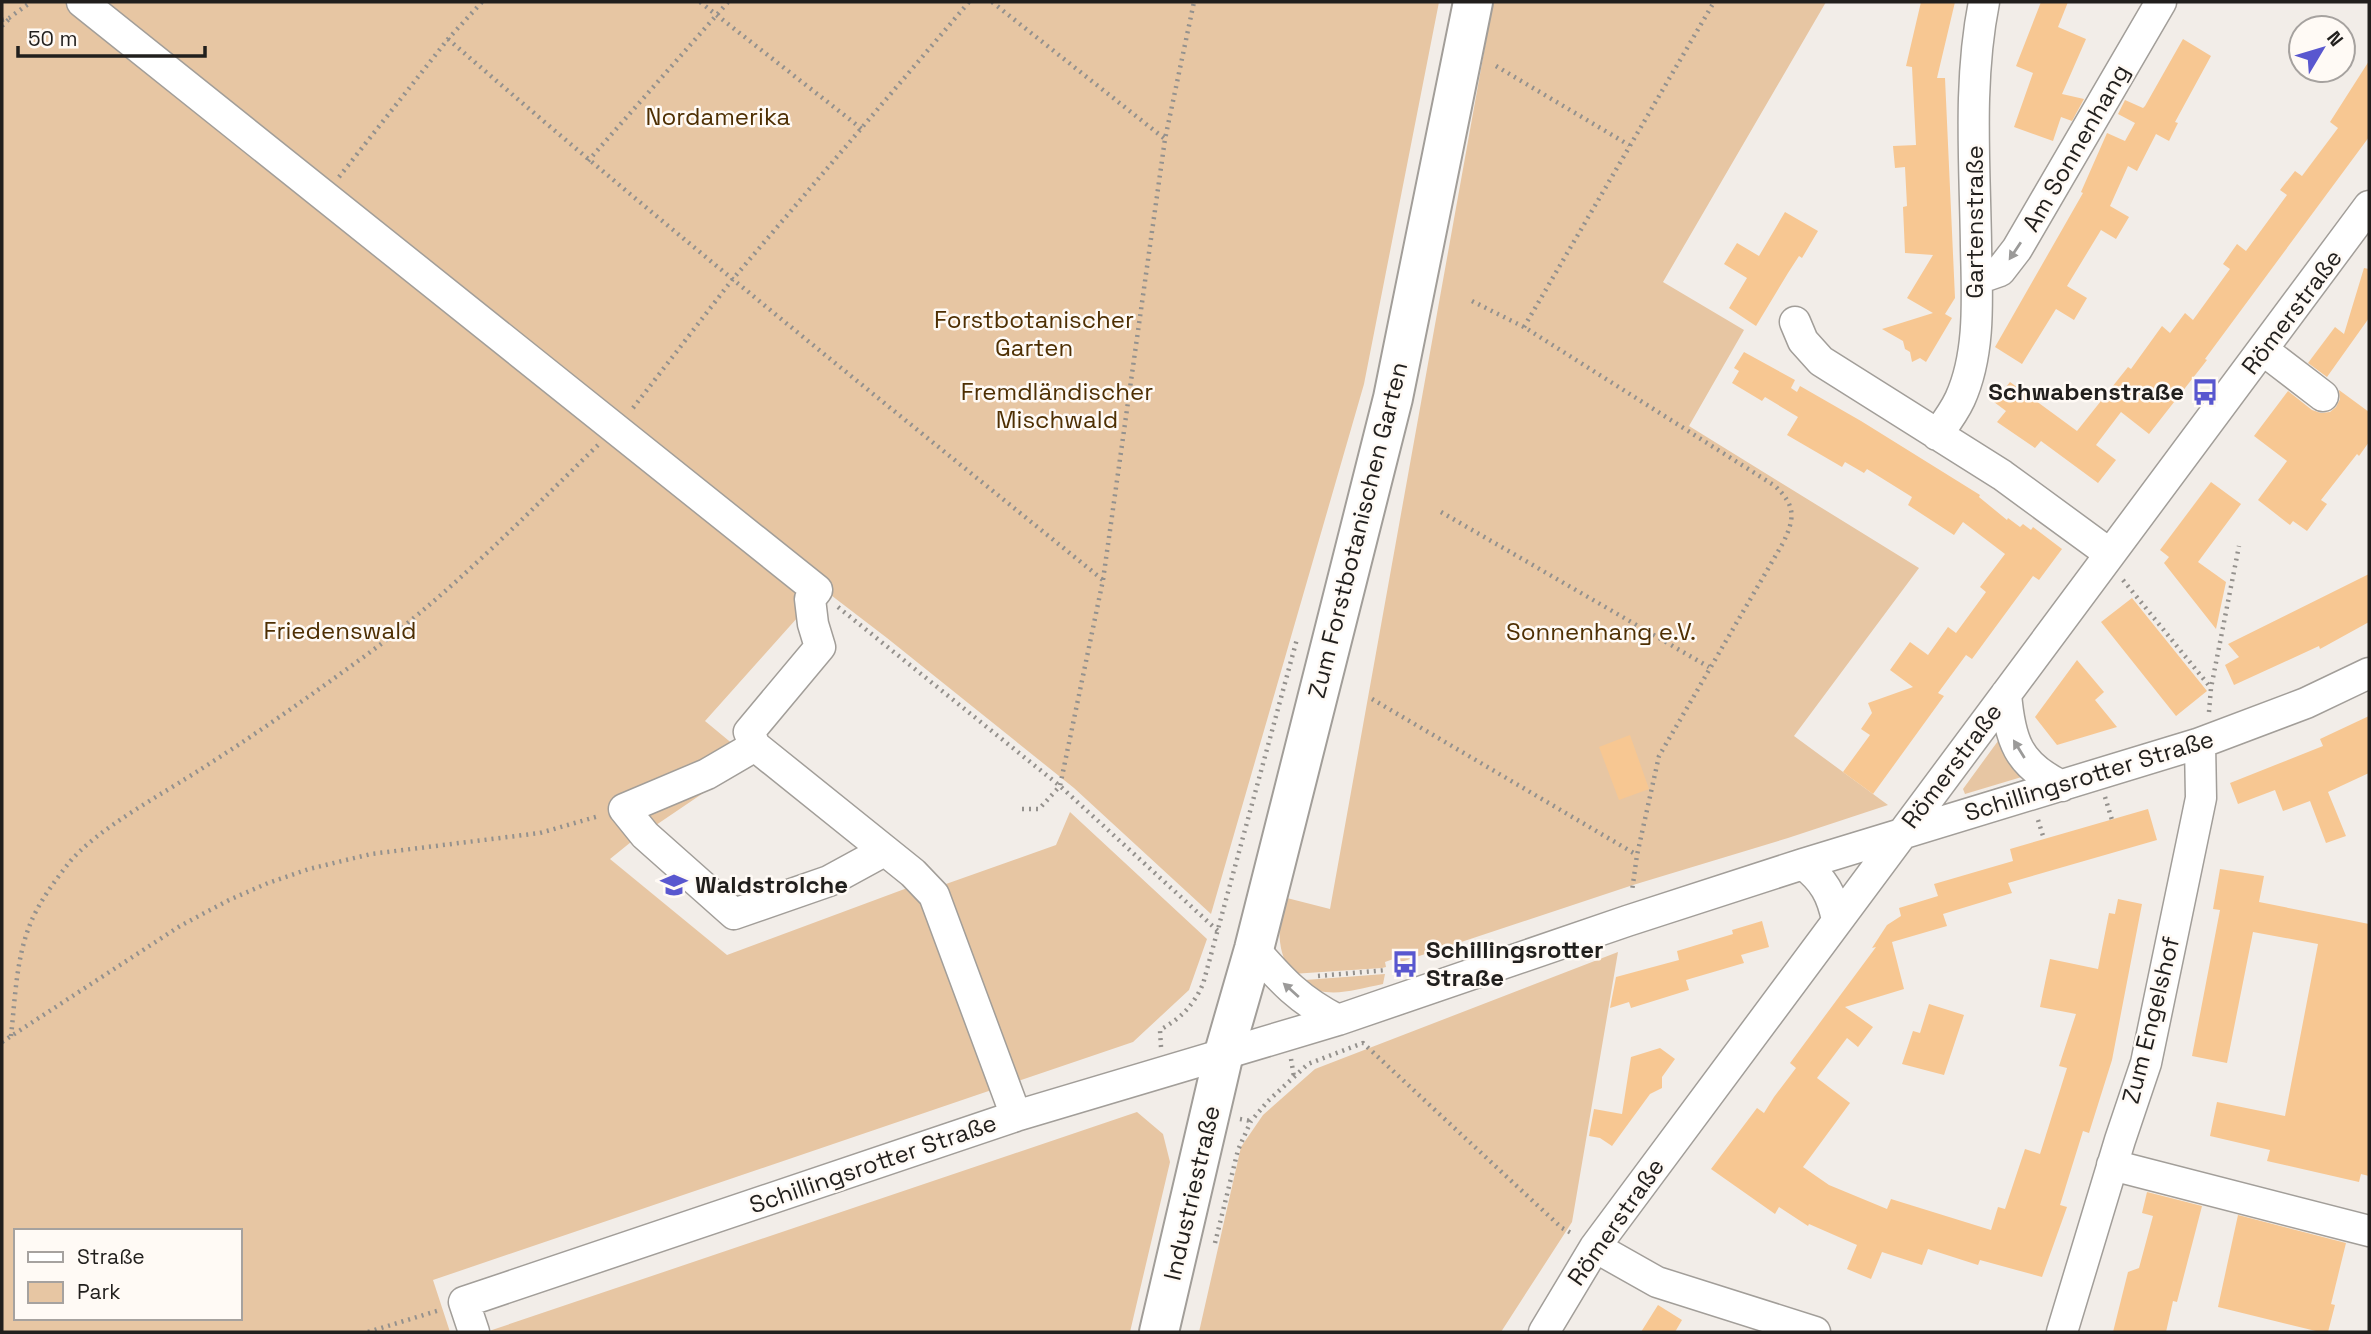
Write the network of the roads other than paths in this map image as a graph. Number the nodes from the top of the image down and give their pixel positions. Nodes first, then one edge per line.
1 (82, 2) edge
2 (1474, 2) edge
3 (1984, 2) edge
4 (2161, 2) edge
5 (2369, 206) edge
6 (2360, 236) edge
7 (1977, 279) junction
8 (1795, 323) dead end
9 (2263, 350) junction
10 (2323, 396) dead end
11 (1937, 435) junction
12 (2110, 554) junction
13 (2369, 673) edge
14 (2006, 694) junction
15 (2203, 741) junction
16 (755, 746) junction
17 (2062, 786) junction
18 (1901, 834) junction
19 (884, 850) junction
20 (1803, 864) junction
21 (1837, 920) junction
22 (1254, 949) junction
23 (1338, 1020) junction
24 (1224, 1053) junction
25 (1016, 1116) junction
26 (2112, 1165) junction
27 (2369, 1231) edge
28 (1595, 1247) junction
29 (474, 1332) edge
30 (1159, 1332) edge
31 (1544, 1332) edge
32 (1815, 1332) edge
33 (2062, 1332) edge

1 - 16 street
2 - 22 main road, Zum Forstbotanischen Garten
3 - 7 street, Gartenstraße
4 -> 7 street, Am Sonnenhang
5 - 6 street, Römerstraße
6 - 9 street, Römerstraße
7 - 11 street, Gartenstraße
8 - 11 street
9 - 10 street
9 - 12 street, Römerstraße
11 - 12 street
12 - 14 street, Römerstraße
13 - 15 street, Schillingsrotter Straße
17 -> 14 street
14 - 18 street, Römerstraße
15 - 17 street, Schillingsrotter Straße
15 - 26 street, Zum Engelshof
16 - 19 street
16 - 19 street
17 - 18 street, Schillingsrotter Straße
18 - 20 street, Schillingsrotter Straße
18 - 21 street, Römerstraße
19 - 25 street
20 - 21 street
20 - 23 street, Schillingsrotter Straße
21 - 28 street, Römerstraße
23 -> 22 street
22 - 24 main road, Zum Forstbotanischen Garten
23 - 24 street, Schillingsrotter Straße
24 - 25 street, Schillingsrotter Straße
24 - 30 main road, Industriestraße
25 - 29 street, Schillingsrotter Straße
26 - 27 street
26 - 33 street, Zum Engelshof
28 - 31 street, Römerstraße
28 - 32 street

